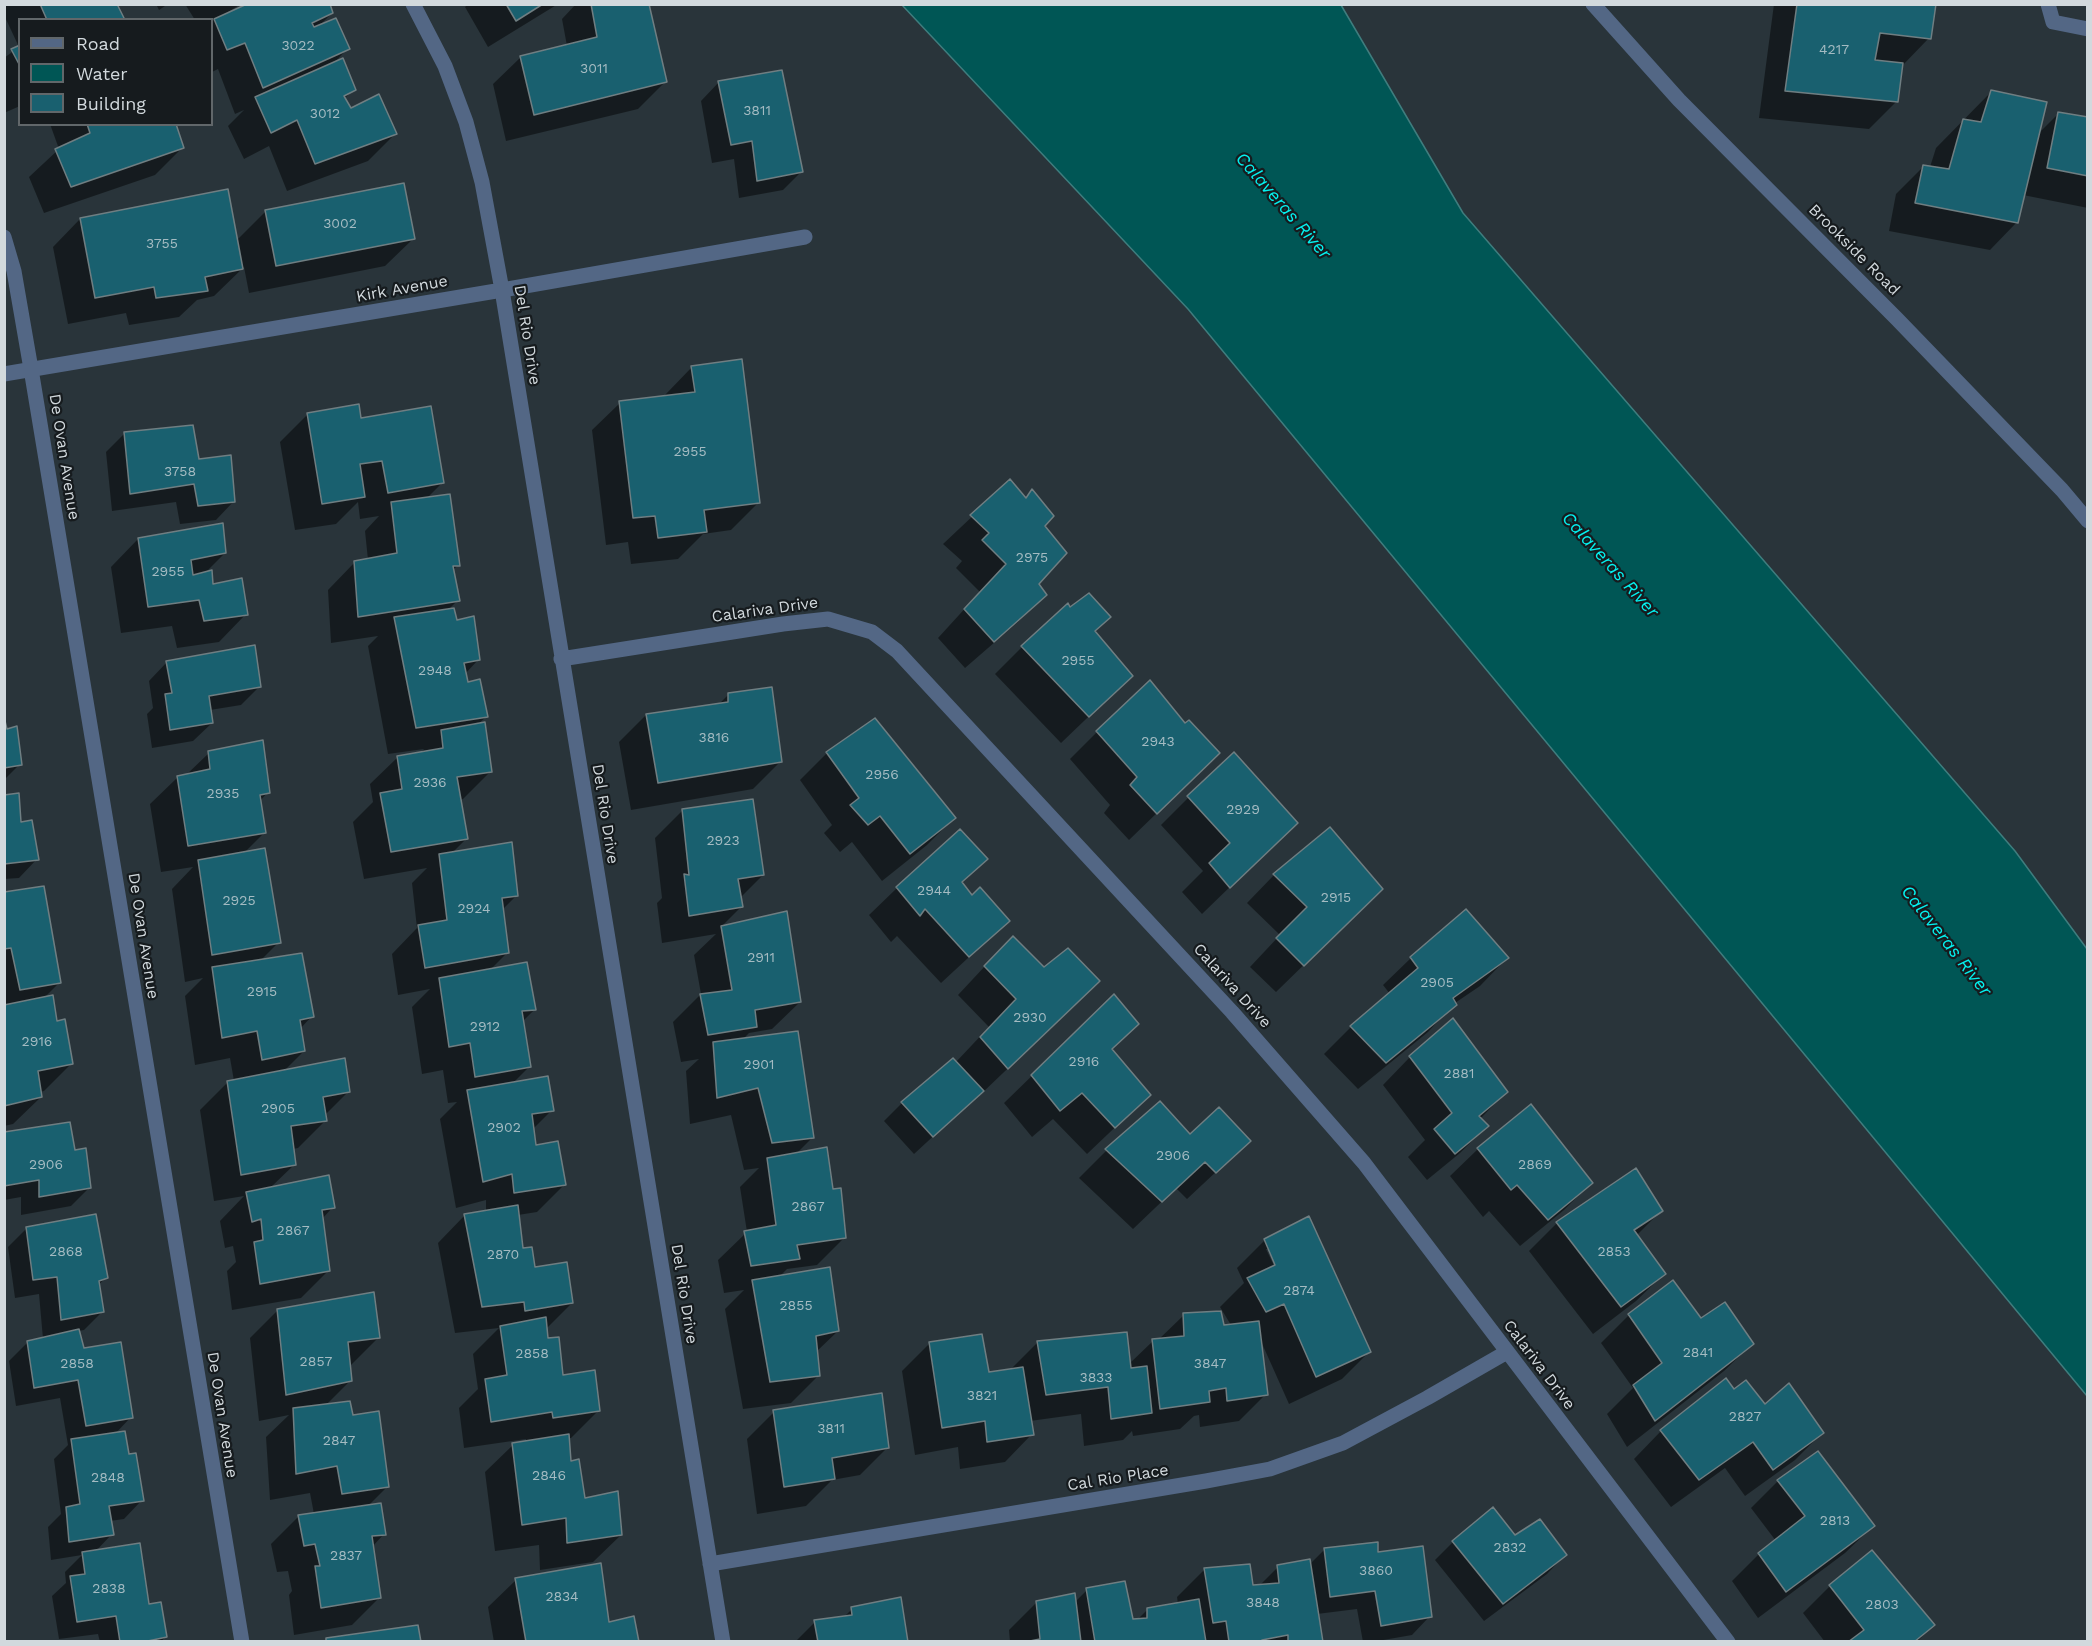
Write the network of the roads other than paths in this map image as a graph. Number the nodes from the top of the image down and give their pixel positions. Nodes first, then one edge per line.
1 (413, 4) edge
2 (1593, 4) edge
3 (2048, 4) edge
4 (2088, 29) edge
5 (4, 237) edge
6 (805, 237) dead end
7 (502, 290) junction
8 (31, 369) junction
9 (4, 374) edge
10 (2088, 521) edge
11 (561, 659) junction
12 (1507, 1352) junction
13 (710, 1564) junction
14 (242, 1641) edge
15 (723, 1641) edge
16 (1728, 1641) edge

1 - 7 street, Del Rio Drive
2 - 10 street, Brookside Road
3 - 4 street
5 - 8 street, De Ovan Avenue
6 - 7 street, Kirk Avenue
7 - 8 street, Kirk Avenue
7 - 11 street, Del Rio Drive
8 - 9 street, Kirk Avenue
8 - 14 street, De Ovan Avenue
11 - 12 street, Calariva Drive
11 - 13 street, Del Rio Drive
12 - 13 street, Cal Rio Place
12 - 16 street, Calariva Drive
13 - 15 street, Del Rio Drive

